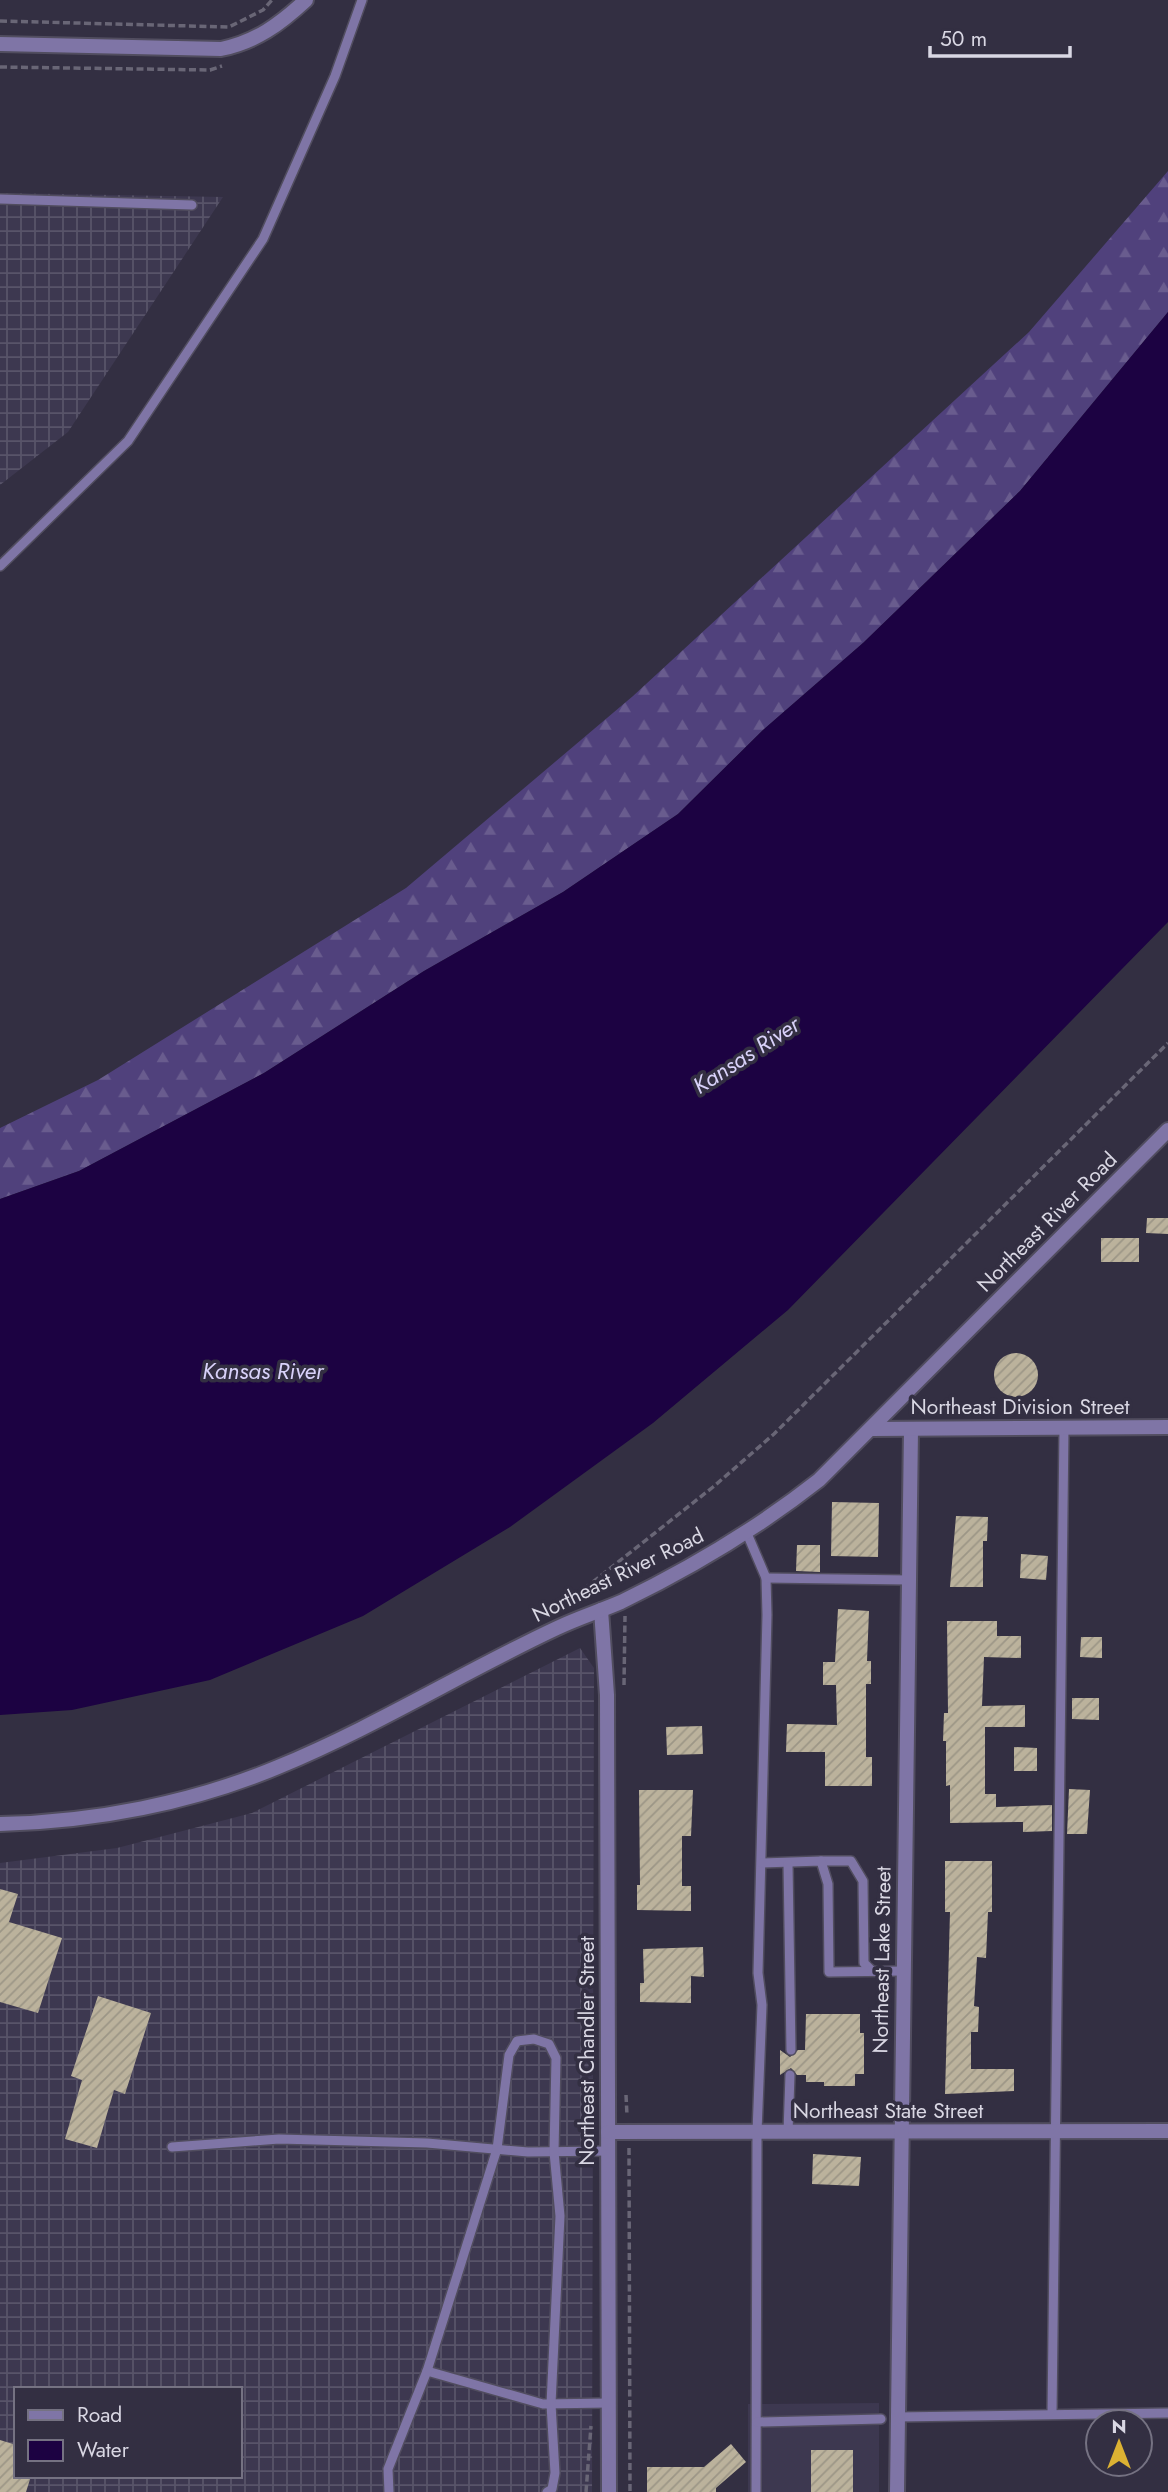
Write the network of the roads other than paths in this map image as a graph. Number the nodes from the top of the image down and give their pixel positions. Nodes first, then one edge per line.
1 (306, 0) edge
2 (362, 0) edge
3 (0, 44) edge
4 (0, 199) edge
5 (192, 205) dead end
6 (0, 566) edge
7 (1168, 1130) edge
8 (1168, 1427) edge
9 (1064, 1428) junction
10 (872, 1429) junction
11 (911, 1429) junction
12 (746, 1531) junction
13 (766, 1578) junction
14 (909, 1580) junction
15 (601, 1610) junction
16 (0, 1824) edge
17 (821, 1861) junction
18 (762, 1863) junction
19 (788, 1864) junction
20 (872, 1971) junction
21 (903, 1971) junction
22 (791, 2050) dead end
23 (790, 2074) dead end
24 (1168, 2131) edge
25 (757, 2132) junction
26 (788, 2132) junction
27 (901, 2132) junction
28 (1055, 2132) junction
29 (608, 2133) junction
30 (172, 2147) dead end
31 (497, 2149) junction
32 (608, 2151) junction
33 (554, 2152) junction
34 (427, 2371) junction
35 (608, 2403) junction
36 (551, 2404) junction
37 (1168, 2413) edge
38 (1052, 2414) junction
39 (896, 2417) junction
40 (881, 2419) dead end
41 (757, 2421) junction
42 (389, 2492) edge
43 (547, 2492) edge
44 (609, 2492) edge
45 (757, 2492) edge
46 (897, 2492) edge

1 - 3 street
2 - 6 lane
4 - 5 lane
7 - 10 street, Northeast River Road
8 - 9 street, Northeast Division Street
9 - 11 street, Northeast Division Street
9 - 28 lane
10 - 11 street, Northeast Division Street
10 - 12 street, Northeast River Road
11 - 14 street, Northeast Lake Street
12 - 13 lane
12 - 15 street, Northeast River Road
13 - 14 lane
13 - 18 lane
14 - 21 street, Northeast Lake Street
15 - 16 street, Northeast River Road
15 - 29 street, Northeast Chandler Street
17 - 19 lane
17 - 20 lane
17 - 20 lane
18 - 19 lane
18 - 25 lane
19 - 22 lane
20 - 21 lane
21 - 27 street, Northeast Lake Street
23 - 26 lane
24 - 28 street, Northeast State Street
25 - 26 street, Northeast State Street
25 - 29 street, Northeast State Street
25 - 41 lane
26 - 27 street, Northeast State Street
27 - 28 street, Northeast State Street
27 - 39 street, Northeast Lake Street
28 - 38 lane
29 - 32 street, Northeast Chandler Street
30 - 31 lane
31 - 33 lane
31 - 33 lane
31 - 34 lane
32 - 33 lane
32 - 35 street, Northeast Chandler Street
33 - 36 lane
34 - 36 lane
34 - 42 lane
35 - 36 lane
35 - 44 street, Northeast Chandler Street
36 - 43 lane
37 - 38 lane
38 - 39 lane
39 - 46 street, Northeast Lake Street
40 - 41 lane
41 - 45 lane

